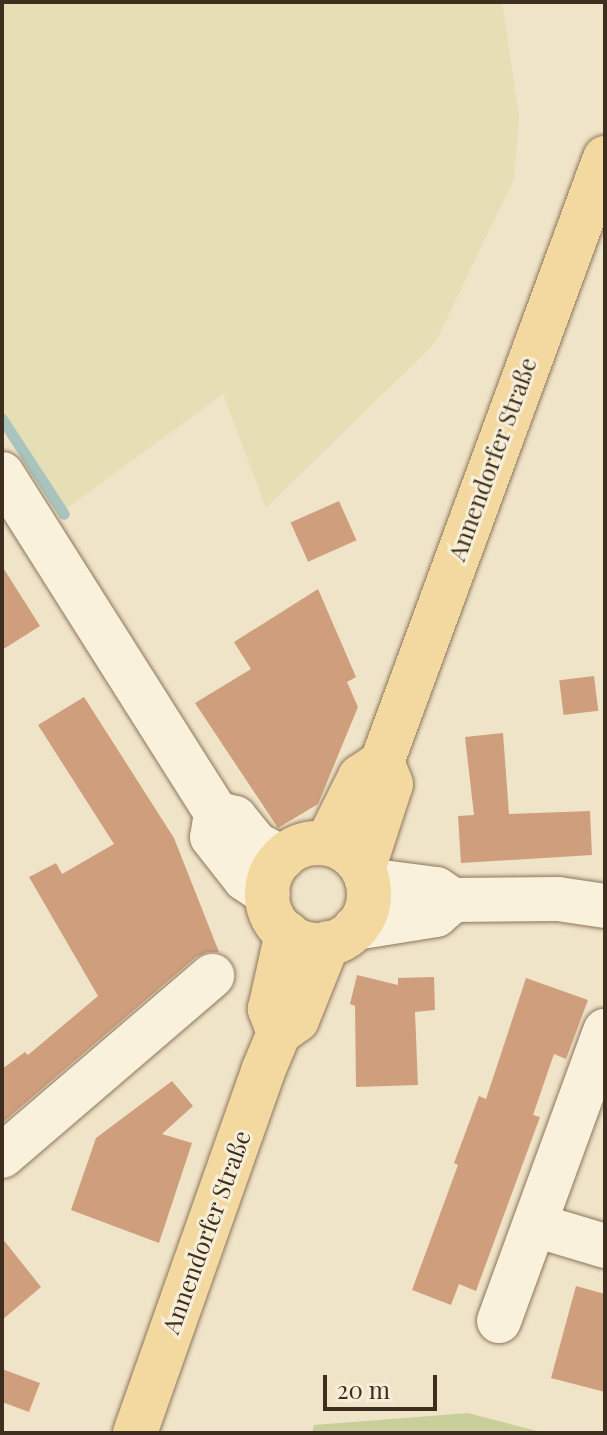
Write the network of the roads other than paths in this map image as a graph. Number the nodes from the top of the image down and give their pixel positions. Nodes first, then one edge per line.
1 (605, 158) edge
2 (2, 474) edge
3 (382, 762) junction
4 (327, 843) junction
5 (365, 875) junction
6 (275, 876) junction
7 (453, 900) junction
8 (605, 906) edge
9 (323, 935) junction
10 (212, 976) dead end
11 (605, 1031) edge
12 (2, 1156) edge
13 (535, 1225) junction
14 (605, 1246) edge
15 (499, 1321) dead end
16 (135, 1433) edge

1 - 3 main road, Annendorfer Straße
2 - 6 street
3 - 4 main road, Annendorfer Straße
3 - 5 main road, Annendorfer Straße
4 - 5 main road
4 - 6 main road
5 - 7 street
5 - 9 main road
6 - 9 main road
7 - 8 street
7 - 9 street
9 - 16 main road, Annendorfer Straße
10 - 12 street
11 - 13 street
13 - 14 street
13 - 15 street

